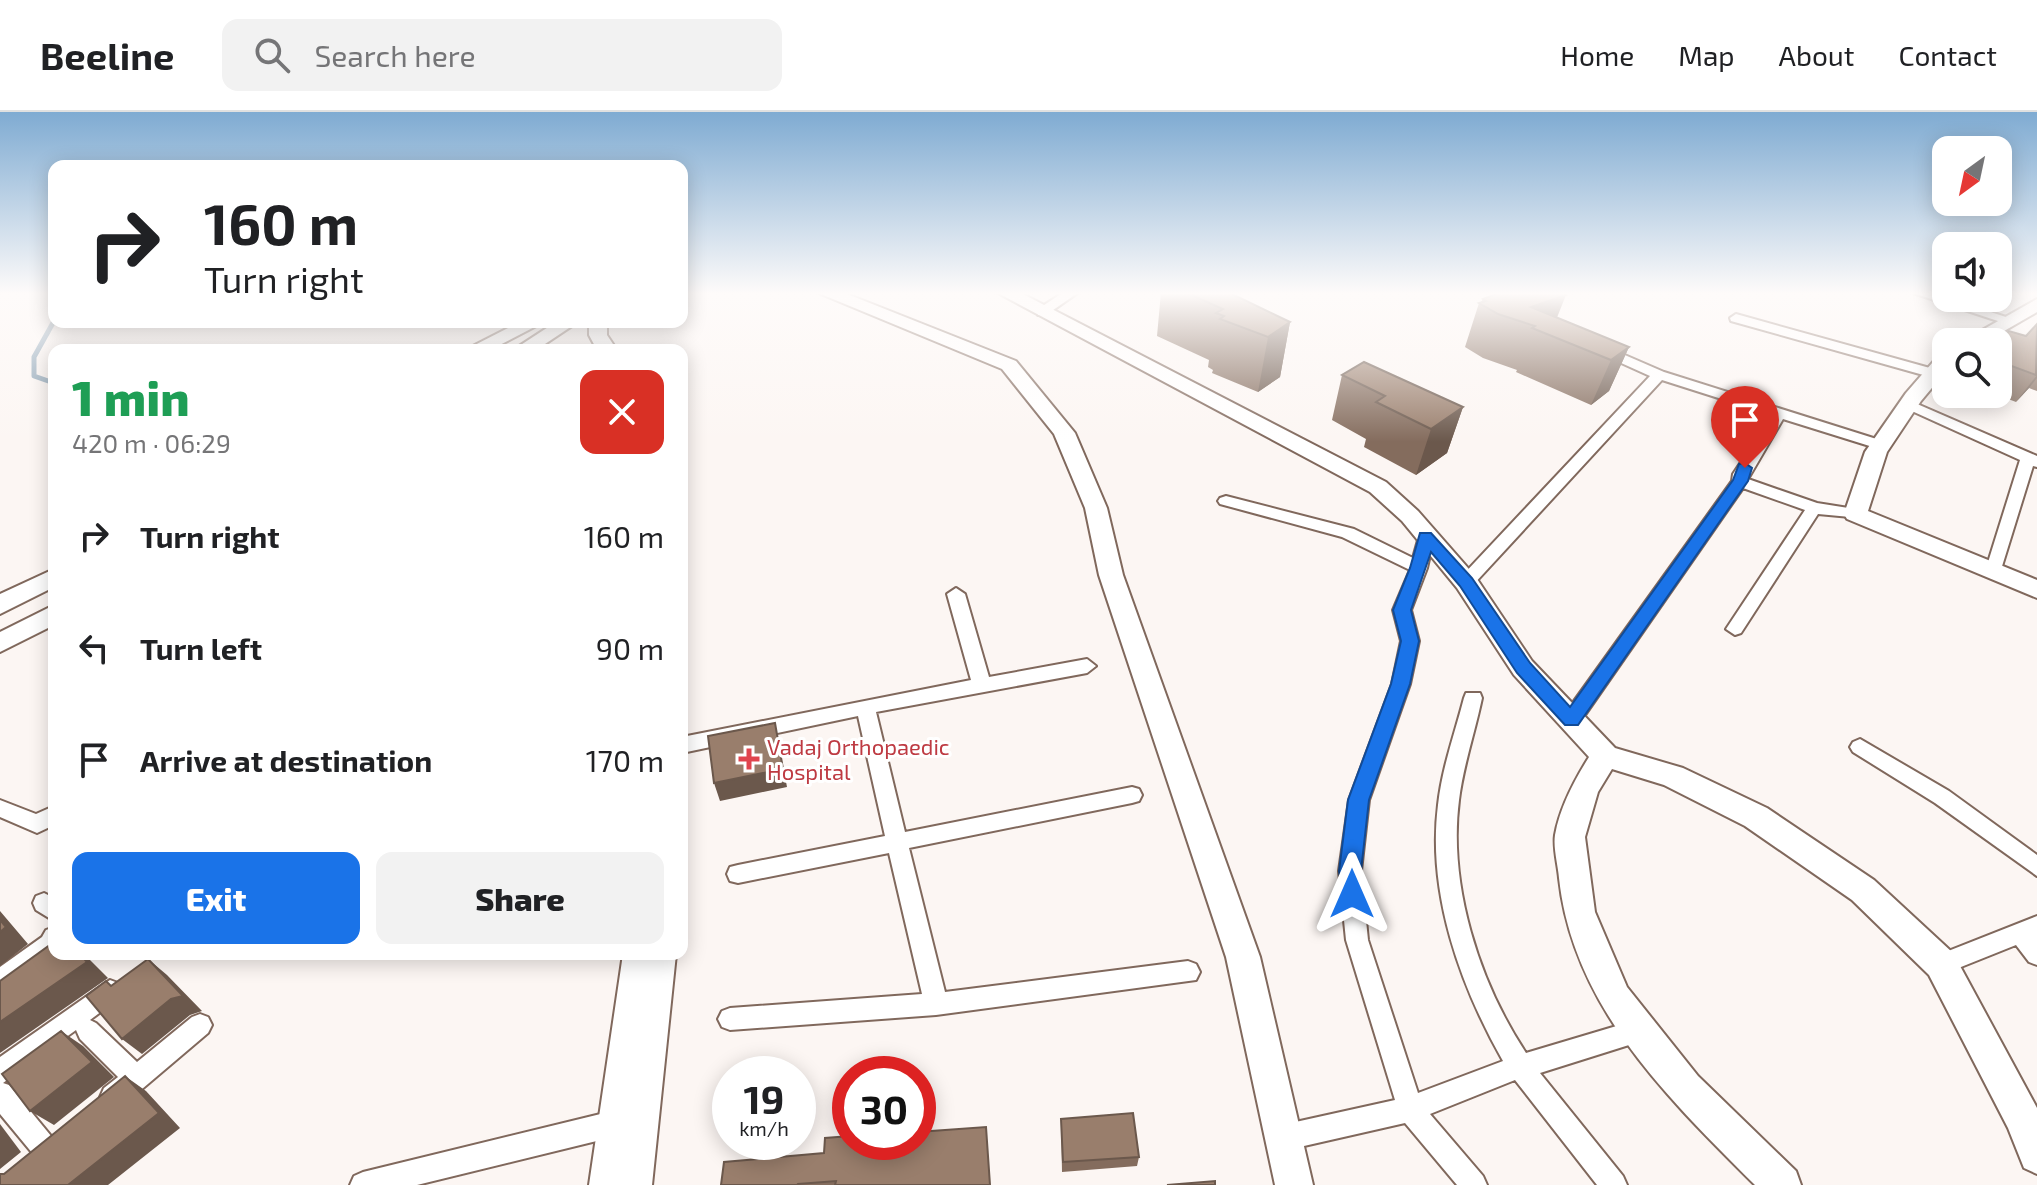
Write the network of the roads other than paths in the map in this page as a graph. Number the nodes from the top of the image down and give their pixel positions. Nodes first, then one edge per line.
1 (957, 342) edge
2 (1100, 342) edge
3 (1838, 342) edge
4 (1596, 347) edge
5 (1932, 364) edge
6 (1659, 375) junction
7 (1932, 375) edge
8 (1908, 404) junction
9 (1780, 413) junction
10 (1881, 445) junction
11 (2032, 460) edge
12 (1740, 481) junction
13 (1226, 501) dead end
14 (1814, 508) junction
15 (1855, 514) junction
16 (1426, 537) junction
17 (1419, 568) junction
18 (1993, 572) junction
19 (48, 580) edge
20 (1466, 582) junction
21 (2037, 590) edge
22 (956, 594) dead end
23 (0, 605) edge
24 (48, 617) edge
25 (1735, 629) dead end
26 (0, 643) edge
27 (1087, 666) dead end
28 (982, 685) junction
29 (1473, 698) dead end
30 (865, 707) junction
31 (1571, 720) junction
32 (688, 744) edge
33 (1860, 747) dead end
34 (1605, 756) junction
35 (1132, 795) dead end
36 (0, 808) edge
37 (48, 818) edge
38 (898, 843) junction
39 (2037, 867) edge
40 (738, 874) dead end
41 (2029, 929) edge
42 (48, 945) edge
43 (2037, 955) edge
44 (638, 960) edge
45 (659, 960) edge
46 (1941, 964) junction
47 (1188, 972) dead end
48 (134, 974) edge
49 (0, 981) edge
50 (936, 1004) junction
51 (730, 1019) dead end
52 (200, 1025) dead end
53 (88, 1031) dead end
54 (1640, 1031) junction
55 (1521, 1066) junction
56 (0, 1072) edge
57 (136, 1078) junction
58 (0, 1094) edge
59 (1410, 1109) junction
60 (92, 1114) edge
61 (617, 1123) junction
62 (69, 1133) edge
63 (1282, 1138) junction
64 (47, 1151) junction
65 (2037, 1155) edge
66 (27, 1168) edge
67 (1467, 1180) edge
68 (363, 1185) edge
69 (608, 1185) edge
70 (633, 1185) edge
71 (1294, 1185) edge
72 (1614, 1185) edge
73 (1782, 1185) edge

1 - 63 street
2 - 16 street
3 - 5 street
4 - 6 street
6 - 9 street
6 - 20 street
7 - 8 street
8 - 10 street
8 - 11 street
9 - 10 street
9 - 12 street
10 - 15 street
11 - 18 street
12 - 14 street
12 - 31 street
13 - 17 street
14 - 15 street
14 - 25 street
15 - 18 street
16 - 17 street
16 - 20 street
17 - 59 street
18 - 21 street
19 - 23 street
20 - 31 street
22 - 28 street
24 - 26 street
27 - 28 street
28 - 30 street
29 - 55 street
30 - 32 street
30 - 38 street
31 - 34 street
33 - 39 street
34 - 46 street
34 - 54 street
35 - 38 street
36 - 37 street
38 - 40 street
38 - 50 street
41 - 43 street
41 - 46 street
42 - 49 street
44 - 61 street
45 - 70 street
46 - 65 street
47 - 50 street
48 - 56 street
50 - 51 street
52 - 57 street
53 - 57 street
54 - 55 street
54 - 73 street
55 - 59 street
55 - 72 street
57 - 60 street
58 - 64 street
59 - 63 street
59 - 67 street
61 - 68 street
61 - 69 street
62 - 64 street
63 - 71 street
64 - 66 street

